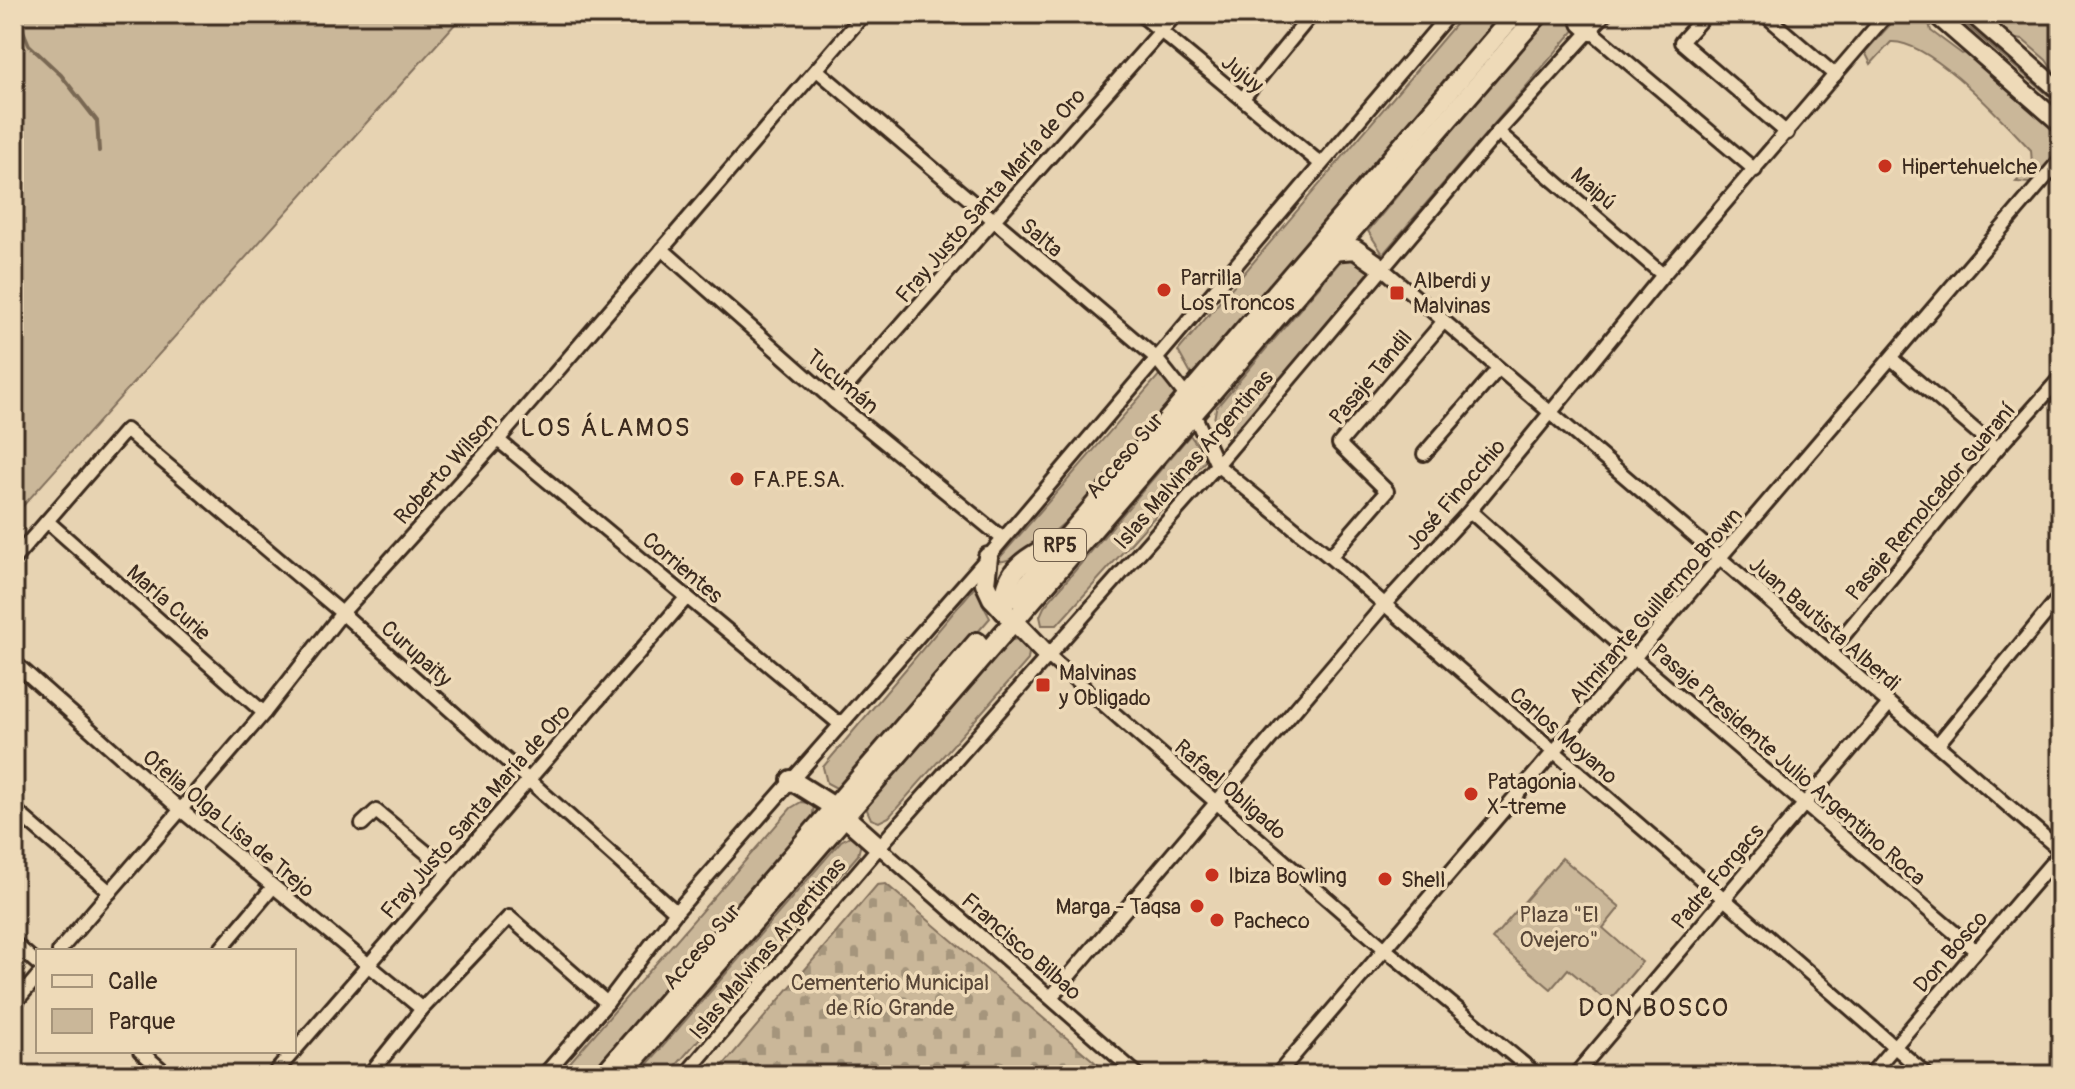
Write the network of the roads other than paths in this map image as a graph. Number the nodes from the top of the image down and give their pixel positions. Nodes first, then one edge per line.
1 (864, 14) edge
2 (1140, 14) edge
3 (1176, 14) edge
4 (1449, 14) edge
5 (1515, 14) edge
6 (1539, 14) edge
7 (1580, 14) edge
8 (1605, 14) edge
9 (1706, 14) edge
10 (1764, 14) edge
11 (1887, 14) edge
12 (1935, 14) edge
13 (1972, 14) edge
14 (1308, 19) dead end
15 (1591, 31) junction
16 (1160, 32) junction
17 (817, 70) junction
18 (1835, 75) junction
19 (2061, 92) edge
20 (1243, 98) junction
21 (2061, 124) edge
22 (1498, 132) junction
23 (1787, 133) junction
24 (2061, 159) edge
25 (1321, 164) junction
26 (1755, 170) junction
27 (994, 222) junction
28 (662, 249) junction
29 (1332, 251) junction
30 (1382, 268) junction
31 (1663, 275) junction
32 (1444, 321) junction
33 (1155, 357) junction
34 (1893, 360) junction
35 (1498, 369) junction
36 (2061, 377) edge
37 (834, 401) junction
38 (1188, 405) junction
39 (1550, 414) junction
40 (498, 440) junction
41 (1997, 449) junction
42 (1424, 454) dead end
43 (1217, 465) junction
44 (1470, 511) junction
45 (47, 521) junction
46 (1002, 538) junction
47 (988, 557) junction
48 (1330, 557) junction
49 (14, 559) edge
50 (1721, 560) junction
51 (2061, 595) edge
52 (687, 597) junction
53 (1384, 605) junction
54 (342, 613) junction
55 (1008, 615) junction
56 (1830, 652) junction
57 (1048, 656) junction
58 (1635, 659) junction
59 (14, 662) edge
60 (1889, 704) junction
61 (264, 713) junction
62 (841, 725) junction
63 (1938, 744) junction
64 (1553, 752) junction
65 (528, 779) junction
66 (791, 780) junction
67 (1805, 803) junction
68 (1217, 804) junction
69 (14, 809) edge
70 (181, 810) junction
71 (839, 811) junction
72 (362, 824) dead end
73 (879, 847) junction
74 (2061, 852) edge
75 (449, 871) junction
76 (273, 887) junction
77 (110, 892) junction
78 (1723, 899) junction
79 (676, 912) junction
80 (14, 943) edge
81 (61, 949) edge
82 (221, 949) edge
83 (1385, 949) junction
84 (1976, 951) junction
85 (36, 962) edge
86 (368, 966) junction
87 (36, 978) edge
88 (1051, 997) junction
89 (607, 1003) junction
90 (14, 1004) edge
91 (422, 1009) junction
92 (1894, 1047) junction
93 (296, 1049) edge
94 (142, 1053) edge
95 (292, 1053) edge
96 (168, 1075) edge
97 (273, 1075) edge
98 (369, 1075) edge
99 (544, 1075) edge
100 (603, 1075) edge
101 (621, 1075) edge
102 (685, 1075) edge
103 (1138, 1075) edge
104 (1277, 1075) edge
105 (1537, 1075) edge
106 (1575, 1075) edge
107 (1870, 1075) edge
108 (1927, 1075) edge

1 - 17 street, Roberto Wilson
2 - 16 street, Jujuy
3 - 16 street, Fray Justo Santa María de Oro
4 - 25 street
5 - 38 main road, Acceso Sur / RP5
6 - 29 main road, Acceso Sur / RP5
7 - 15 main road
8 - 15 street, Islas Malvinas Argentinas
9 - 23 street
10 - 18 street
11 - 18 street, José Finocchio
12 - 21 main road
13 - 19 main road
14 - 20 street
15 - 22 street, Islas Malvinas Argentinas
15 - 26 street
16 - 20 street, Jujuy
16 - 27 street, Fray Justo Santa María de Oro
17 - 27 street, Salta
17 - 28 street, Roberto Wilson
18 - 23 street, José Finocchio
20 - 25 street, Jujuy
22 - 30 street, Islas Malvinas Argentinas
22 - 31 street, Maipú
23 - 26 street, José Finocchio
24 - 34 street, Almirante Guillermo Brown
25 - 33 street
26 - 31 street, José Finocchio
27 - 33 street, Salta
27 - 37 street, Fray Justo Santa María de Oro
28 - 37 street, Tucumán
28 - 40 street, Roberto Wilson
29 - 30 main road
29 - 38 main road, Acceso Sur / RP5
30 - 32 street, Juan Bautista Alberdi
30 - 43 street, Islas Malvinas Argentinas
31 - 39 street, José Finocchio
32 - 35 street, Juan Bautista Alberdi
32 - 48 street, Pasaje Tandil
33 - 38 street, Salta
33 - 46 street
34 - 41 street
34 - 50 street, Almirante Guillermo Brown
35 - 39 street, Juan Bautista Alberdi
35 - 42 street
36 - 41 street, Pasaje Remolcador Guaraní
37 - 46 street, Tucumán
38 - 43 street, Carlos Moyano
38 - 55 main road, Acceso Sur / RP5
38 - 55 main road, Acceso Sur / RP5
39 - 44 street, José Finocchio
39 - 50 street, Juan Bautista Alberdi
40 - 52 street, Corrientes
40 - 54 street, Roberto Wilson
41 - 56 street, Pasaje Remolcador Guaraní
43 - 48 street, Carlos Moyano
43 - 57 street, Islas Malvinas Argentinas
44 - 53 street, José Finocchio
44 - 58 street, Pasaje Presidente Julio Argentino Roca
45 - 49 street
45 - 54 street, Curupaity
45 - 61 street, María Curie
46 - 47 street
47 - 55 main road
47 - 62 street
48 - 53 street, Carlos Moyano
50 - 56 street, Juan Bautista Alberdi
50 - 58 street, Almirante Guillermo Brown
51 - 63 street
52 - 62 street, Corrientes
52 - 65 street, Fray Justo Santa María de Oro
53 - 64 street, Carlos Moyano
53 - 68 street, José Finocchio
54 - 61 street, Roberto Wilson
54 - 65 street, Curupaity
55 - 57 main road
55 - 71 main road, Acceso Sur / RP5
56 - 60 street, Juan Bautista Alberdi
57 - 68 street, Rafael Obligado
57 - 73 street, Islas Malvinas Argentinas
58 - 64 street, Almirante Guillermo Brown
58 - 67 street, Pasaje Presidente Julio Argentino Roca
59 - 70 street, Ofelia Olga Lisa de Trejo
60 - 63 street, Juan Bautista Alberdi
60 - 67 street, Padre Forgacs
61 - 70 street, Roberto Wilson
62 - 66 street
63 - 74 street, Juan Bautista Alberdi
64 - 78 street, Carlos Moyano
64 - 83 street, Almirante Guillermo Brown
65 - 75 street, Fray Justo Santa María de Oro
65 - 79 street, Curupaity
66 - 71 main road
66 - 79 street
67 - 78 street, Padre Forgacs
67 - 84 street, Pasaje Presidente Julio Argentino Roca
68 - 83 street, Rafael Obligado
68 - 88 street, José Finocchio
69 - 77 street
70 - 76 street, Ofelia Olga Lisa de Trejo
70 - 77 street, Roberto Wilson
71 - 73 main road
71 - 100 main road, Acceso Sur / RP5
71 - 101 main road, Acceso Sur / RP5
72 - 75 street
73 - 88 street, Francisco Bilbao
73 - 102 street, Islas Malvinas Argentinas
74 - 84 street, Don Bosco
75 - 86 street, Fray Justo Santa María de Oro
76 - 82 street
76 - 86 street, Ofelia Olga Lisa de Trejo
77 - 81 street, Roberto Wilson
78 - 92 street, Carlos Moyano
78 - 106 street, Padre Forgacs
79 - 89 street
80 - 85 street
83 - 104 street, Almirante Guillermo Brown
83 - 105 street, Rafael Obligado
84 - 92 street, Don Bosco
86 - 91 street, Ofelia Olga Lisa de Trejo
86 - 93 street, Fray Justo Santa María de Oro
87 - 90 street
88 - 103 street, Francisco Bilbao
89 - 91 street
89 - 99 street
91 - 98 street
92 - 107 street, Don Bosco
92 - 108 street, Carlos Moyano
94 - 96 street
95 - 97 street, Fray Justo Santa María de Oro

